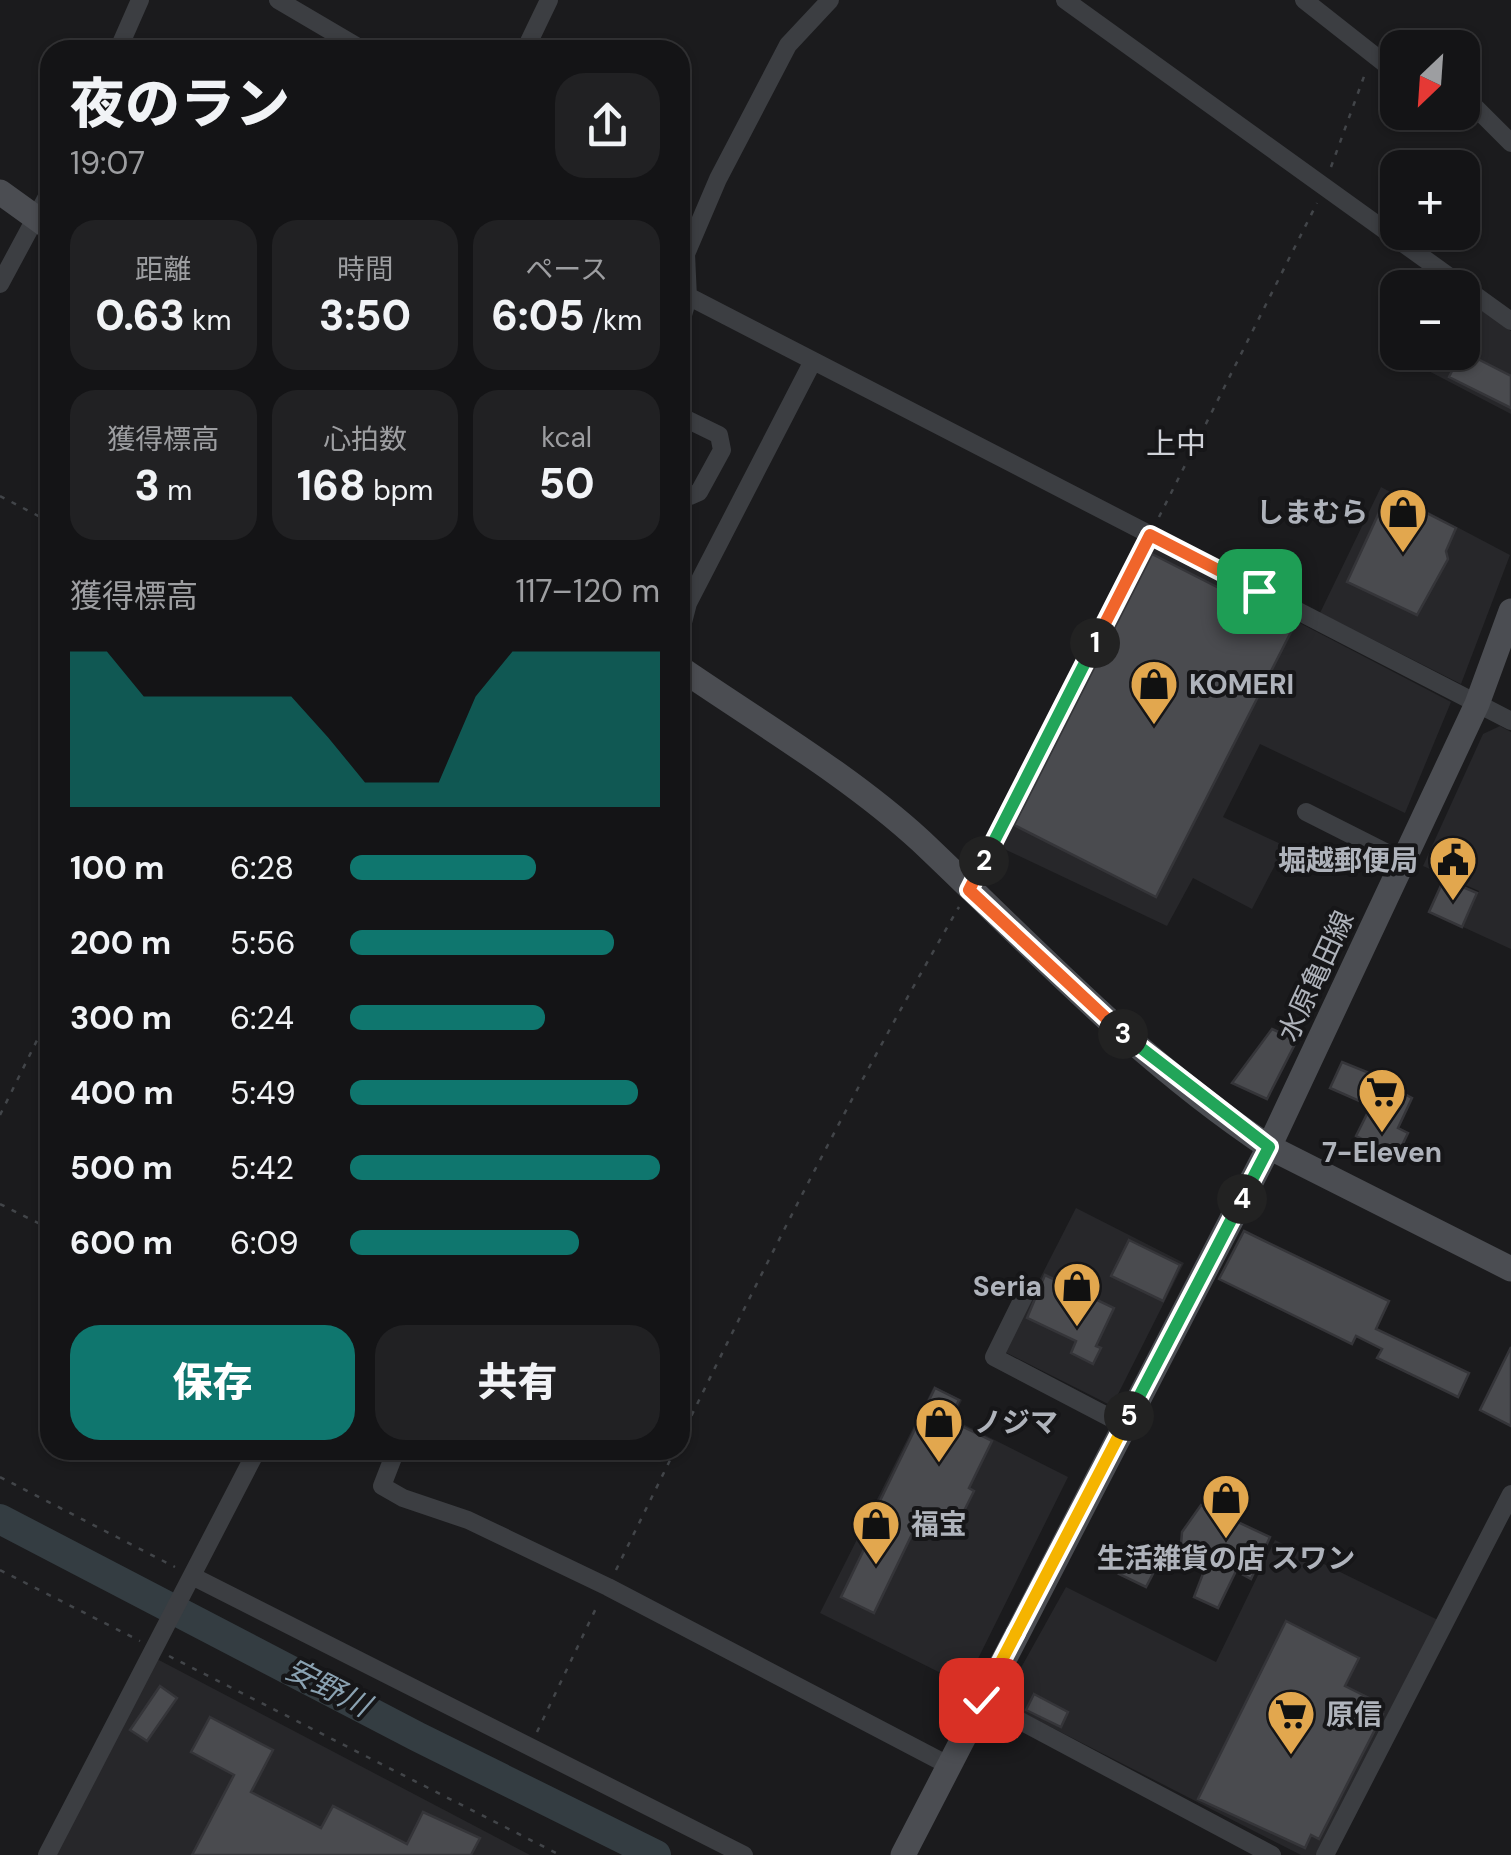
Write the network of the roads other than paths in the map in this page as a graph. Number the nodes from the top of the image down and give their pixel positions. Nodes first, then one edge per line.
1 (140, 0) edge
2 (278, 0) edge
3 (550, 0) edge
4 (830, 0) edge
5 (1065, 0) edge
6 (1304, 0) edge
7 (122, 40) edge
8 (346, 40) edge
9 (530, 40) edge
10 (1380, 62) edge
11 (1480, 112) edge
12 (1511, 143) edge
13 (0, 192) edge
14 (40, 221) edge
15 (40, 225) edge
16 (690, 245) edge
17 (0, 284) edge
18 (690, 298) edge
19 (1511, 321) edge
20 (812, 360) junction
21 (690, 421) edge
22 (690, 496) edge
23 (690, 599) edge
24 (1511, 611) edge
25 (690, 675) edge
26 (1477, 704) junction
27 (1511, 721) edge
28 (1306, 812) dead end
29 (1403, 861) junction
30 (1269, 1147) junction
31 (1511, 1269) edge
32 (1028, 1288) dead end
33 (1124, 1425) junction
34 (251, 1460) edge
35 (392, 1460) edge
36 (1511, 1494) edge
37 (192, 1579) junction
38 (981, 1700) junction
39 (948, 1764) junction
40 (47, 1855) edge
41 (744, 1855) edge
42 (903, 1855) edge
43 (1272, 1855) edge
44 (1325, 1855) edge

1 - 7 street
2 - 8 street
3 - 9 street
4 - 16 street
5 - 19 street
6 - 10 street
11 - 12 street
13 - 14 main road
15 - 17 street
18 - 20 street
20 - 23 street
20 - 26 street
21 - 22 street
24 - 26 main road, 水原亀田線
25 - 30 main road
26 - 27 street
26 - 29 main road, 水原亀田線
28 - 29 street
29 - 30 main road, 水原亀田線
30 - 31 main road
30 - 33 main road, 水原亀田線
32 - 33 street
33 - 38 main road, 水原亀田線
34 - 37 street
35 - 39 street
36 - 44 street
37 - 40 street
37 - 41 street
38 - 39 main road, 水原亀田線
38 - 43 street
39 - 42 main road, 水原亀田線

